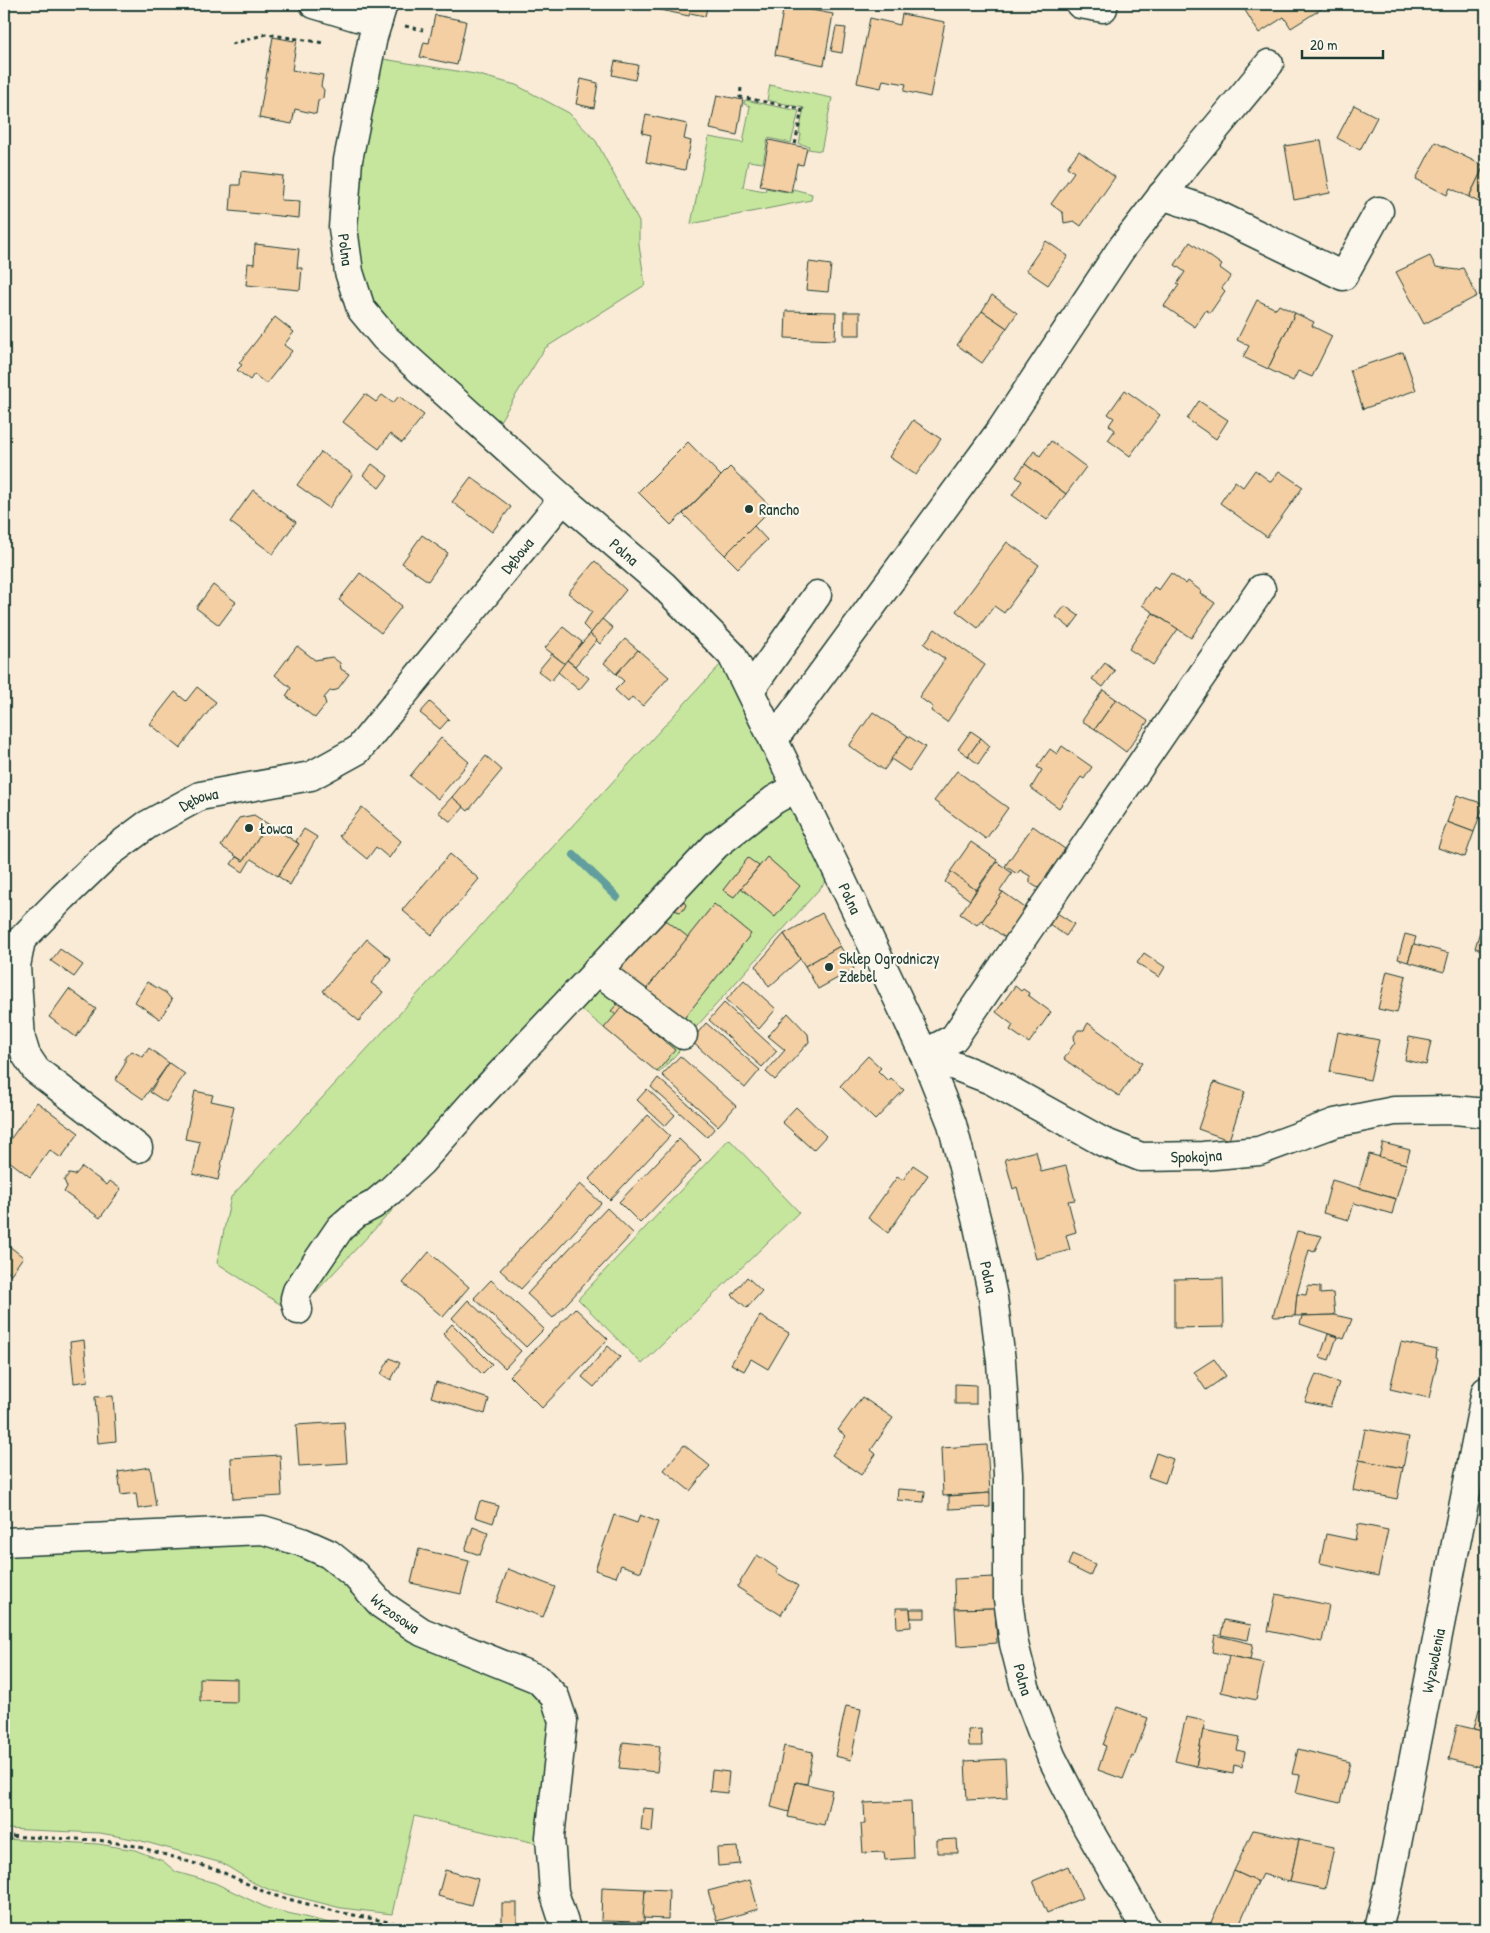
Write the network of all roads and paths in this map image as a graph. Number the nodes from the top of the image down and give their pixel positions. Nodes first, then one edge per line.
1 (314, 4) edge
2 (380, 12) edge
3 (324, 43) dead end
4 (232, 44) dead end
5 (1269, 64) dead end
6 (741, 88) dead end
7 (795, 145) dead end
8 (1162, 195) junction
9 (1379, 210) dead end
10 (563, 499) junction
11 (1261, 589) dead end
12 (817, 595) dead end
13 (750, 690) junction
14 (774, 739) junction
15 (797, 787) junction
16 (597, 970) junction
17 (683, 1035) dead end
18 (924, 1054) junction
19 (1486, 1113) edge
20 (138, 1148) dead end
21 (298, 1310) dead end
22 (1486, 1391) edge
23 (4, 1542) edge
24 (4, 1836) edge
25 (425, 1929) edge
26 (566, 1929) edge
27 (1146, 1929) edge
28 (1378, 1929) edge

1 - 2 street
2 - 10 street, Polna
3 - 4 path
5 - 8 street
6 - 7 path
8 - 9 street
8 - 14 street
10 - 13 street, Polna
10 - 20 street, Dębowa
11 - 18 street
12 - 13 street
13 - 14 street, Polna
14 - 15 street, Polna
15 - 16 street
15 - 18 street, Polna
16 - 17 street
16 - 21 street
18 - 19 street, Spokojna
18 - 27 street, Polna
22 - 28 street, Wyzwolenia
23 - 26 street, Wrzosowa
24 - 25 path

